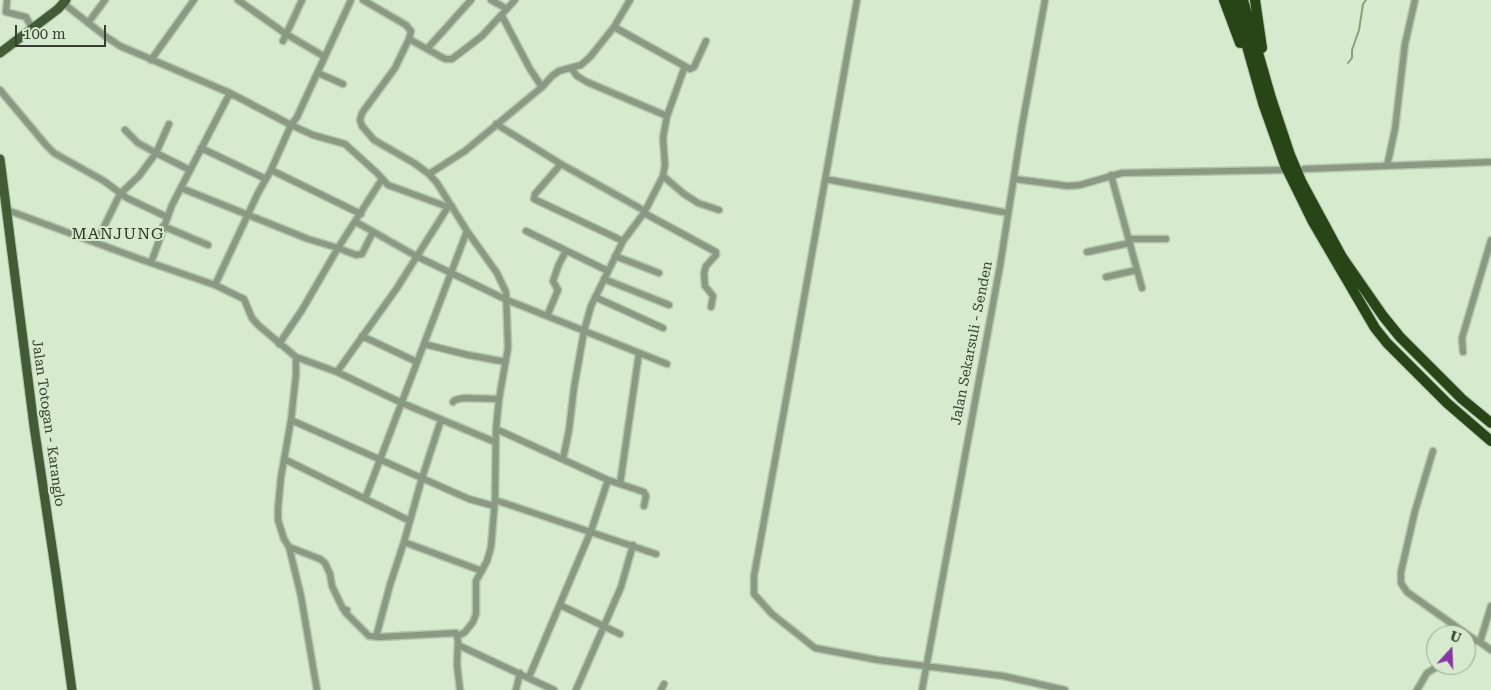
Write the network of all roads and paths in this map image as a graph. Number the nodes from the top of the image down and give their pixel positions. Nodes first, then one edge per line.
1 (7, 0) edge
2 (105, 0) edge
3 (194, 0) edge
4 (238, 0) edge
5 (302, 0) edge
6 (350, 0) edge
7 (363, 0) edge
8 (471, 0) edge
9 (491, 0) edge
10 (515, 0) edge
11 (630, 0) edge
12 (857, 0) edge
13 (1045, 0) edge
14 (1224, 0) edge
15 (1234, 0) edge
16 (1243, 0) edge
17 (1255, 0) edge
18 (1415, 0) edge
19 (65, 2) edge
20 (508, 9) junction
21 (502, 16) junction
22 (88, 23) junction
23 (614, 27) junction
24 (32, 28) junction
25 (284, 38) junction
26 (409, 39) junction
27 (706, 42) dead end
28 (427, 49) junction
29 (0, 53) edge
30 (325, 57) junction
31 (151, 60) junction
32 (685, 66) junction
33 (571, 68) junction
34 (318, 73) junction
35 (343, 84) dead end
36 (542, 87) junction
37 (0, 90) edge
38 (230, 94) junction
39 (1267, 100) junction
40 (667, 116) junction
41 (169, 124) dead end
42 (496, 124) junction
43 (291, 125) junction
44 (125, 130) dead end
45 (201, 148) junction
46 (156, 153) junction
47 (0, 159) edge
48 (1491, 162) edge
49 (561, 164) junction
50 (1387, 166) junction
51 (1304, 169) dead end
52 (190, 170) junction
53 (271, 170) junction
54 (1283, 170) dead end
55 (429, 174) junction
56 (1111, 175) junction
57 (663, 176) junction
58 (266, 179) junction
59 (382, 179) junction
60 (825, 179) junction
61 (1015, 179) junction
62 (181, 188) junction
63 (120, 194) junction
64 (450, 206) junction
65 (7, 210) junction
66 (719, 210) dead end
67 (645, 212) junction
68 (1008, 213) junction
69 (361, 214) junction
70 (248, 216) junction
71 (167, 217) junction
72 (356, 222) junction
73 (163, 226) junction
74 (467, 231) junction
75 (526, 231) dead end
76 (373, 232) junction
77 (1166, 239) dead end
78 (1491, 240) edge
79 (623, 241) junction
80 (1129, 241) junction
81 (96, 243) junction
82 (208, 245) dead end
83 (338, 248) junction
84 (566, 251) junction
85 (1087, 252) dead end
86 (416, 256) junction
87 (615, 256) junction
88 (151, 263) junction
89 (1137, 270) junction
90 (608, 271) junction
91 (451, 272) junction
92 (659, 273) dead end
93 (1106, 277) dead end
94 (604, 279) junction
95 (215, 285) junction
96 (1142, 288) dead end
97 (595, 297) junction
98 (507, 300) junction
99 (669, 305) dead end
100 (711, 307) dead end
101 (547, 316) junction
102 (663, 328) dead end
103 (584, 331) junction
104 (362, 336) junction
105 (279, 344) junction
106 (424, 344) junction
107 (1463, 352) dead end
108 (639, 353) junction
109 (296, 357) junction
110 (417, 362) junction
111 (506, 362) junction
112 (667, 364) dead end
113 (337, 372) junction
114 (499, 399) junction
115 (453, 402) dead end
116 (402, 403) junction
117 (291, 420) junction
118 (441, 420) junction
119 (1491, 423) edge
120 (496, 429) junction
121 (1491, 441) edge
122 (495, 442) junction
123 (1433, 451) dead end
124 (563, 458) junction
125 (284, 459) junction
126 (381, 460) junction
127 (422, 478) junction
128 (608, 480) junction
129 (620, 484) junction
130 (365, 499) junction
131 (494, 503) junction
132 (644, 506) dead end
133 (410, 521) junction
134 (591, 531) junction
135 (404, 542) junction
136 (633, 545) junction
137 (289, 547) junction
138 (656, 554) dead end
139 (482, 571) junction
140 (560, 605) junction
141 (1491, 606) edge
142 (604, 626) junction
143 (620, 634) dead end
144 (458, 636) junction
145 (376, 637) junction
146 (1477, 641) junction
147 (458, 645) junction
148 (1491, 650) edge
149 (926, 666) junction
150 (520, 673) junction
151 (1426, 675) edge
152 (529, 677) junction
153 (72, 690) edge
154 (317, 690) edge
155 (460, 690) edge
156 (516, 690) edge
157 (554, 690) edge
158 (576, 690) edge
159 (922, 690) edge
160 (1065, 690) edge
161 (1417, 690) edge

1 - 24 street
2 - 22 street
3 - 31 street
4 - 25 street
5 - 25 street
6 - 30 street
7 - 26 street
8 - 28 street
9 - 20 street
10 - 20 street
11 - 23 street
12 - 60 street
13 - 61 street, Jalan Sekarsuli - Senden
14 - 39 highway
15 - 39 highway
16 - 39 highway
17 - 39 highway
18 - 50 street
19 - 22 street
19 - 24 main road
20 - 21 street
21 - 28 street
21 - 36 street
22 - 31 street
23 - 32 street
23 - 33 street
24 - 29 main road
25 - 30 street
26 - 28 street
26 - 55 street
27 - 32 street
30 - 34 street
31 - 38 street
32 - 40 street
33 - 36 street
33 - 40 street
34 - 35 street
34 - 43 street
36 - 42 street
37 - 63 street
38 - 43 street
38 - 45 street
39 - 119 highway
39 - 121 highway
40 - 57 street
41 - 46 street
42 - 49 street
42 - 55 street
43 - 53 street
43 - 59 street
44 - 46 street
45 - 52 street
45 - 58 street
46 - 52 street
46 - 63 street
47 - 65 main road, Jalan Totogan - Karanglo
48 - 50 street
49 - 67 street
49 - 79 street
50 - 51 street
52 - 62 street
53 - 58 street
53 - 69 street
54 - 56 street
55 - 64 street
56 - 61 street
56 - 80 street
57 - 66 street
57 - 67 street
58 - 70 street
59 - 64 street
59 - 69 street
60 - 68 street
60 - 149 street
61 - 68 street, Jalan Sekarsuli - Senden
62 - 70 street
62 - 71 street
63 - 71 street
63 - 81 street
64 - 74 street
64 - 86 street
65 - 81 street
65 - 153 main road, Jalan Totogan - Karanglo
67 - 79 street
67 - 100 street
68 - 149 street, Jalan Sekarsuli - Senden
69 - 72 street
70 - 83 street
70 - 95 street
71 - 73 street
72 - 76 street
72 - 83 street
73 - 82 street
73 - 88 street
74 - 91 street
74 - 98 street
75 - 84 street
76 - 83 street
76 - 86 street
77 - 80 street
78 - 107 street
79 - 87 street
80 - 85 street
80 - 89 street
81 - 88 street
83 - 105 street
84 - 90 street
84 - 101 street
86 - 91 street
86 - 104 street
87 - 90 street
87 - 92 street
88 - 95 street
89 - 93 street
89 - 96 street
90 - 94 street
91 - 98 street
91 - 106 street
94 - 97 street
94 - 99 street
95 - 105 street
97 - 102 street
97 - 103 street
98 - 101 street
98 - 111 street
101 - 103 street
103 - 108 street
103 - 124 street
104 - 110 street
104 - 113 street
105 - 109 street
106 - 110 street
106 - 111 street
108 - 112 street
108 - 129 street
109 - 113 street
109 - 117 street
110 - 116 street
111 - 114 street
113 - 116 street
114 - 115 street
114 - 120 street
116 - 118 street
116 - 126 street
117 - 125 street
117 - 126 street
118 - 122 street
118 - 127 street
120 - 122 street
120 - 124 street
122 - 131 street
123 - 146 street
124 - 128 street
125 - 130 street
125 - 137 street
126 - 127 street
126 - 130 street
127 - 131 street
127 - 133 street
128 - 129 street
128 - 134 street
129 - 132 street
130 - 133 street
131 - 134 street
131 - 139 street
133 - 135 street
134 - 136 street
134 - 140 street
135 - 139 street
135 - 145 street
136 - 138 street
136 - 142 street
137 - 145 street
137 - 154 street
139 - 144 street
140 - 142 street
140 - 152 street
141 - 146 street
142 - 143 street
142 - 158 street
144 - 145 street
144 - 147 street
146 - 148 street
147 - 150 street
147 - 155 street
149 - 159 street, Jalan Sekarsuli - Senden
149 - 160 street
150 - 152 street
150 - 156 street
151 - 161 street
152 - 157 street

